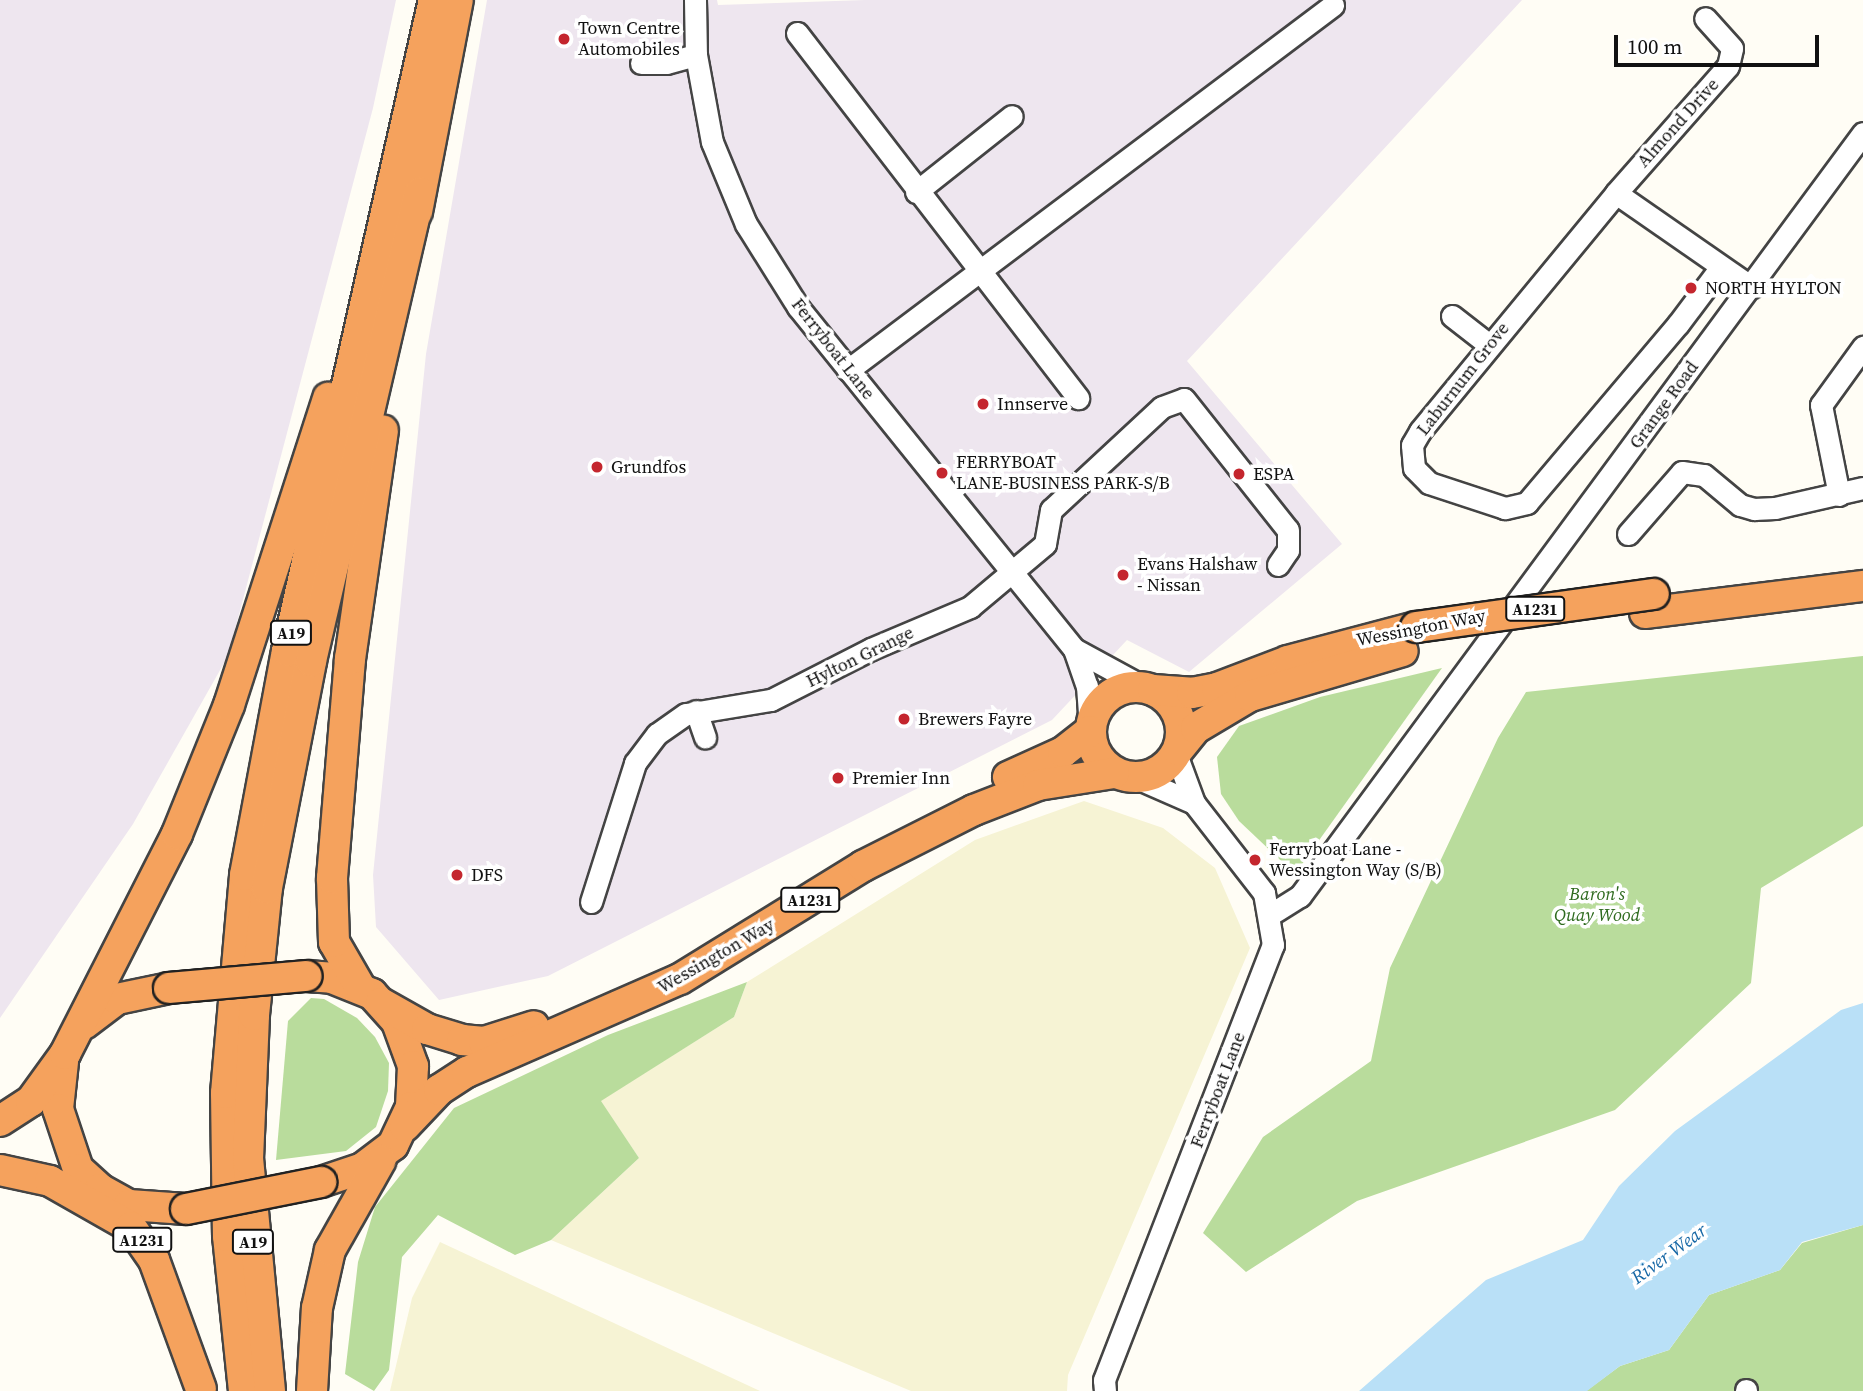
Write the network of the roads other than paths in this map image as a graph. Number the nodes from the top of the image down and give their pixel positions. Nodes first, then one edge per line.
1 (435, 0) edge
2 (458, 0) edge
3 (695, 0) edge
4 (1333, 5) dead end
5 (1705, 18) dead end
6 (797, 33) dead end
7 (696, 55) junction
8 (640, 62) dead end
9 (1012, 116) dead end
10 (1861, 141) edge
11 (408, 187) junction
12 (916, 192) junction
13 (1616, 192) junction
14 (1721, 267) junction
15 (978, 268) junction
16 (1751, 287) junction
17 (1452, 316) dead end
18 (1678, 324) junction
19 (1488, 344) junction
20 (1863, 347) edge
21 (1705, 350) junction
22 (848, 370) junction
23 (1078, 398) dead end
24 (1863, 488) edge
25 (1839, 495) junction
26 (1628, 534) dead end
27 (1278, 565) dead end
28 (1863, 568) edge
29 (1010, 571) junction
30 (1863, 586) edge
31 (1650, 604) junction
32 (1417, 638) junction
33 (1074, 649) junction
34 (1149, 689) junction
35 (696, 711) junction
36 (1090, 729) junction
37 (705, 737) dead end
38 (1177, 752) junction
39 (1126, 776) junction
40 (1194, 803) junction
41 (591, 902) dead end
42 (1271, 914) junction
43 (370, 995) junction
44 (82, 1026) junction
45 (65, 1055) junction
46 (0, 1121) edge
47 (405, 1126) junction
48 (0, 1154) edge
49 (385, 1154) junction
50 (0, 1170) edge
51 (100, 1189) junction
52 (129, 1205) junction
53 (202, 1390) edge
54 (244, 1391) edge
55 (270, 1391) edge
56 (312, 1391) edge
57 (1105, 1391) edge

1 - 11 highway, A19
2 - 11 highway, A19
3 - 7 street, Ferryboat Lane
4 - 15 street
5 - 13 street, Almond Drive
6 - 12 street
7 - 8 street
7 - 22 street, Ferryboat Lane
9 - 12 street
10 - 16 street, Grange Road
11 - 43 highway, A1231
11 - 44 highway, A19
11 - 54 highway, A19
11 - 55 highway, A19
12 - 15 street
13 - 14 street
13 - 19 street, Laburnum Grove
14 - 16 street
14 - 18 street, Laburnum Grove
15 - 22 street
15 - 23 street
16 - 21 street, Grange Road
17 - 19 street
18 - 19 street, Laburnum Grove
18 - 21 street
20 - 25 street
21 - 42 street, Grange Road
22 - 29 street, Ferryboat Lane
24 - 25 street
25 - 26 street
27 - 29 street, Hylton Grange
28 - 31 highway, Wessington Way / A1231
29 - 33 street, Ferryboat Lane
29 - 35 street, Hylton Grange
30 - 31 highway, Wessington Way / A1231
31 - 32 highway, Wessington Way / A1231
32 - 34 highway, Wessington Way / A1231
32 - 38 highway, Wessington Way / A1231
33 - 34 street, Ferryboat Lane
33 - 36 street, Ferryboat Lane
34 - 36 highway, Wessington Way
34 - 38 highway
35 - 37 street
35 - 41 street, Hylton Grange
36 - 39 highway
36 - 43 highway, Wessington Way / A1231
38 - 39 highway, Wessington Way
38 - 40 street, Ferryboat Lane
39 - 40 street, Ferryboat Lane
39 - 47 highway, Wessington Way / A1231
40 - 42 street, Ferryboat Lane
42 - 57 street, Ferryboat Lane
43 - 44 highway, A1231, bridge
43 - 47 highway, A1231
44 - 45 highway, A1231
45 - 46 highway, A1231
45 - 51 highway, A1231
47 - 49 highway, A1231
48 - 51 highway, A1231
49 - 52 highway, A1231, bridge
49 - 56 highway
50 - 53 highway, A1231
51 - 52 highway, A1231
52 - 53 highway, A1231

